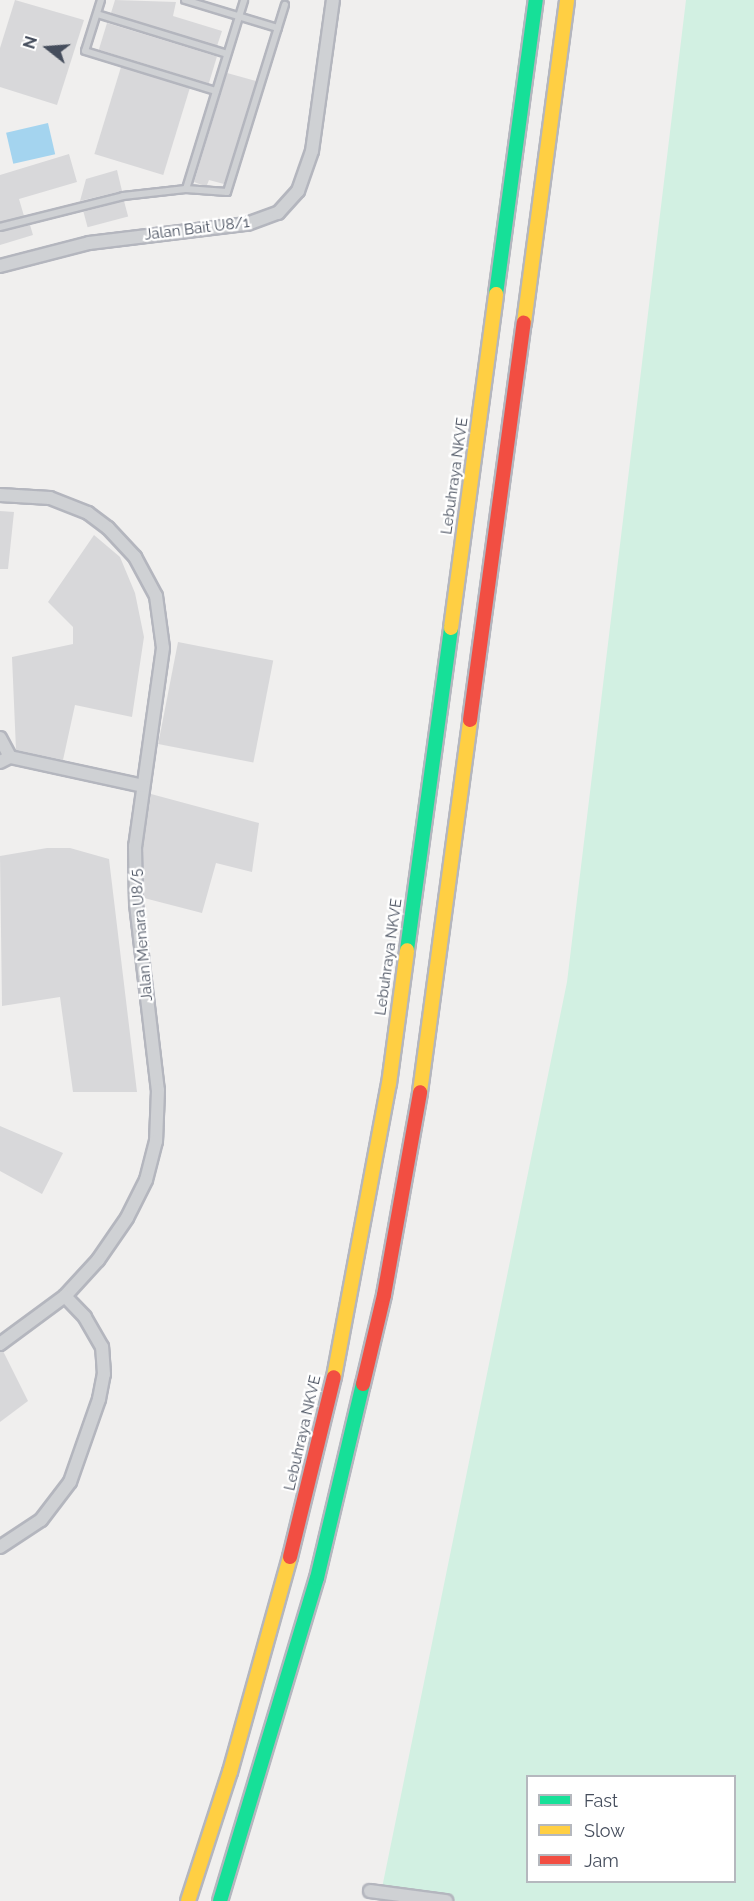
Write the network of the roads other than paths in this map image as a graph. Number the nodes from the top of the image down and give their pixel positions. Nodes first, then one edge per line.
1 (101, 0) edge
2 (185, 0) edge
3 (244, 0) edge
4 (333, 0) edge
5 (536, 0) edge
6 (567, 0) edge
7 (285, 5) dead end
8 (97, 14) junction
9 (239, 16) junction
10 (278, 28) junction
11 (227, 54) junction
12 (216, 91) junction
13 (186, 189) junction
14 (0, 227) edge
15 (0, 266) edge
16 (0, 495) edge
17 (0, 738) edge
18 (5, 760) edge
19 (143, 786) junction
20 (65, 1296) junction
21 (0, 1344) edge
22 (0, 1547) edge
23 (370, 1891) dead end
24 (188, 1901) edge
25 (220, 1901) edge
26 (446, 1901) edge

1 - 8 lane
2 - 9 lane
3 - 9 lane
4 - 15 street, Jalan Bait U8/1
5 - 24 highway, Lebuhraya NKVE
6 - 25 highway
7 - 10 lane
8 - 11 lane
8 - 12 lane
9 - 10 lane
9 - 11 lane
10 - 13 lane
11 - 12 lane
12 - 13 lane
13 - 14 lane
16 - 19 street, Jalan Menara U8/5
17 - 18 street
18 - 19 street
19 - 20 street, Jalan Menara U8/5
20 - 21 street, Jalan Menara U8/5
20 - 22 street
23 - 26 street

